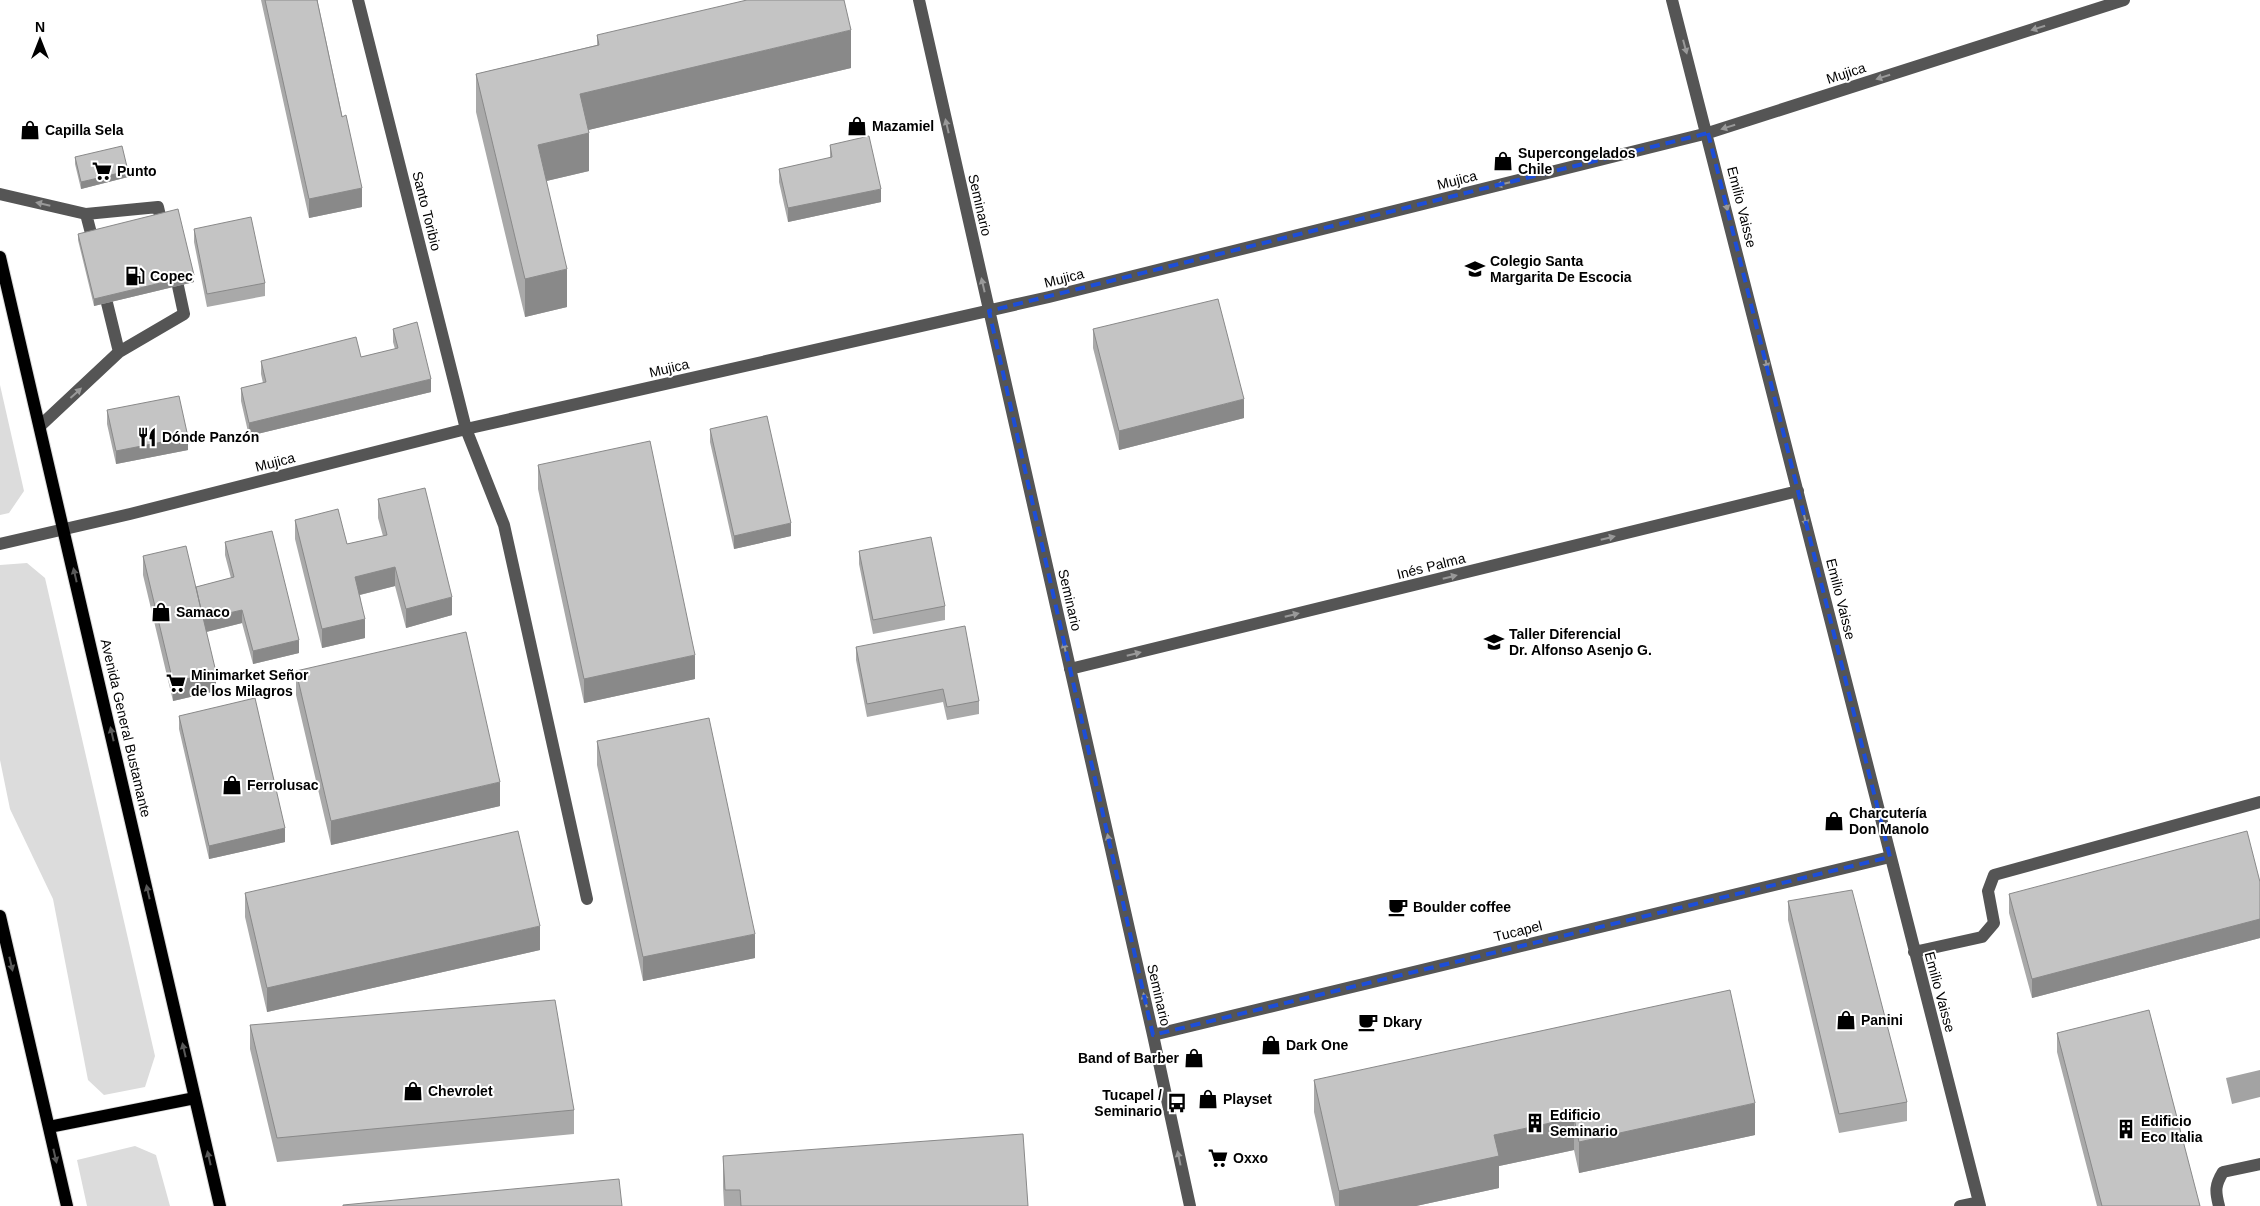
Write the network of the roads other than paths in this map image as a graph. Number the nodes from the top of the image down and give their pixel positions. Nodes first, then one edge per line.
1 (358, 0) edge
2 (919, 0) edge
3 (1672, 0) edge
4 (2124, 0) edge
5 (1708, 133) junction
6 (0, 194) edge
7 (86, 214) junction
8 (161, 220) edge
9 (92, 237) edge
10 (0, 257) edge
11 (178, 286) edge
12 (107, 303) edge
13 (989, 311) junction
14 (118, 352) junction
15 (40, 426) junction
16 (466, 429) junction
17 (1798, 491) junction
18 (64, 530) junction
19 (0, 544) edge
20 (1070, 669) junction
21 (2260, 802) edge
22 (1890, 857) junction
23 (587, 899) dead end
24 (0, 916) edge
25 (2, 931) edge
26 (1914, 952) junction
27 (1153, 1035) junction
28 (195, 1098) junction
29 (49, 1128) junction
30 (2260, 1164) edge
31 (1979, 1204) edge
32 (66, 1206) edge
33 (220, 1206) edge
34 (1190, 1206) edge
35 (1960, 1206) edge
36 (2218, 1206) edge

1 - 16 street, Santo Toribio
13 -> 2 street, Seminario
3 -> 5 street, Emilio Vaisse
4 -> 5 street, Mujica
5 -> 13 street, Mujica
5 -> 17 street, Emilio Vaisse
7 -> 6 street
7 - 8 street
7 - 9 street
10 - 15 main road, Avenida General Bustamante
11 - 14 street
12 - 14 street
13 - 16 street, Mujica
20 -> 13 street, Seminario
15 -> 14 street
15 - 18 main road, Avenida General Bustamante
16 - 18 street, Mujica
16 - 23 street, Santo Toribio
20 -> 17 street, Inés Palma
17 -> 22 street, Emilio Vaisse
18 - 19 street, Mujica
28 -> 18 main road, Avenida General Bustamante
27 -> 20 street, Seminario
21 - 26 street
22 - 26 street, Emilio Vaisse
22 - 27 street, Tucapel
24 - 25 main road
25 -> 29 main road
26 - 31 street, Emilio Vaisse
34 -> 27 street, Seminario
28 - 29 main road
33 -> 28 main road, Avenida General Bustamante
29 -> 32 main road
30 - 36 street
31 - 35 street

